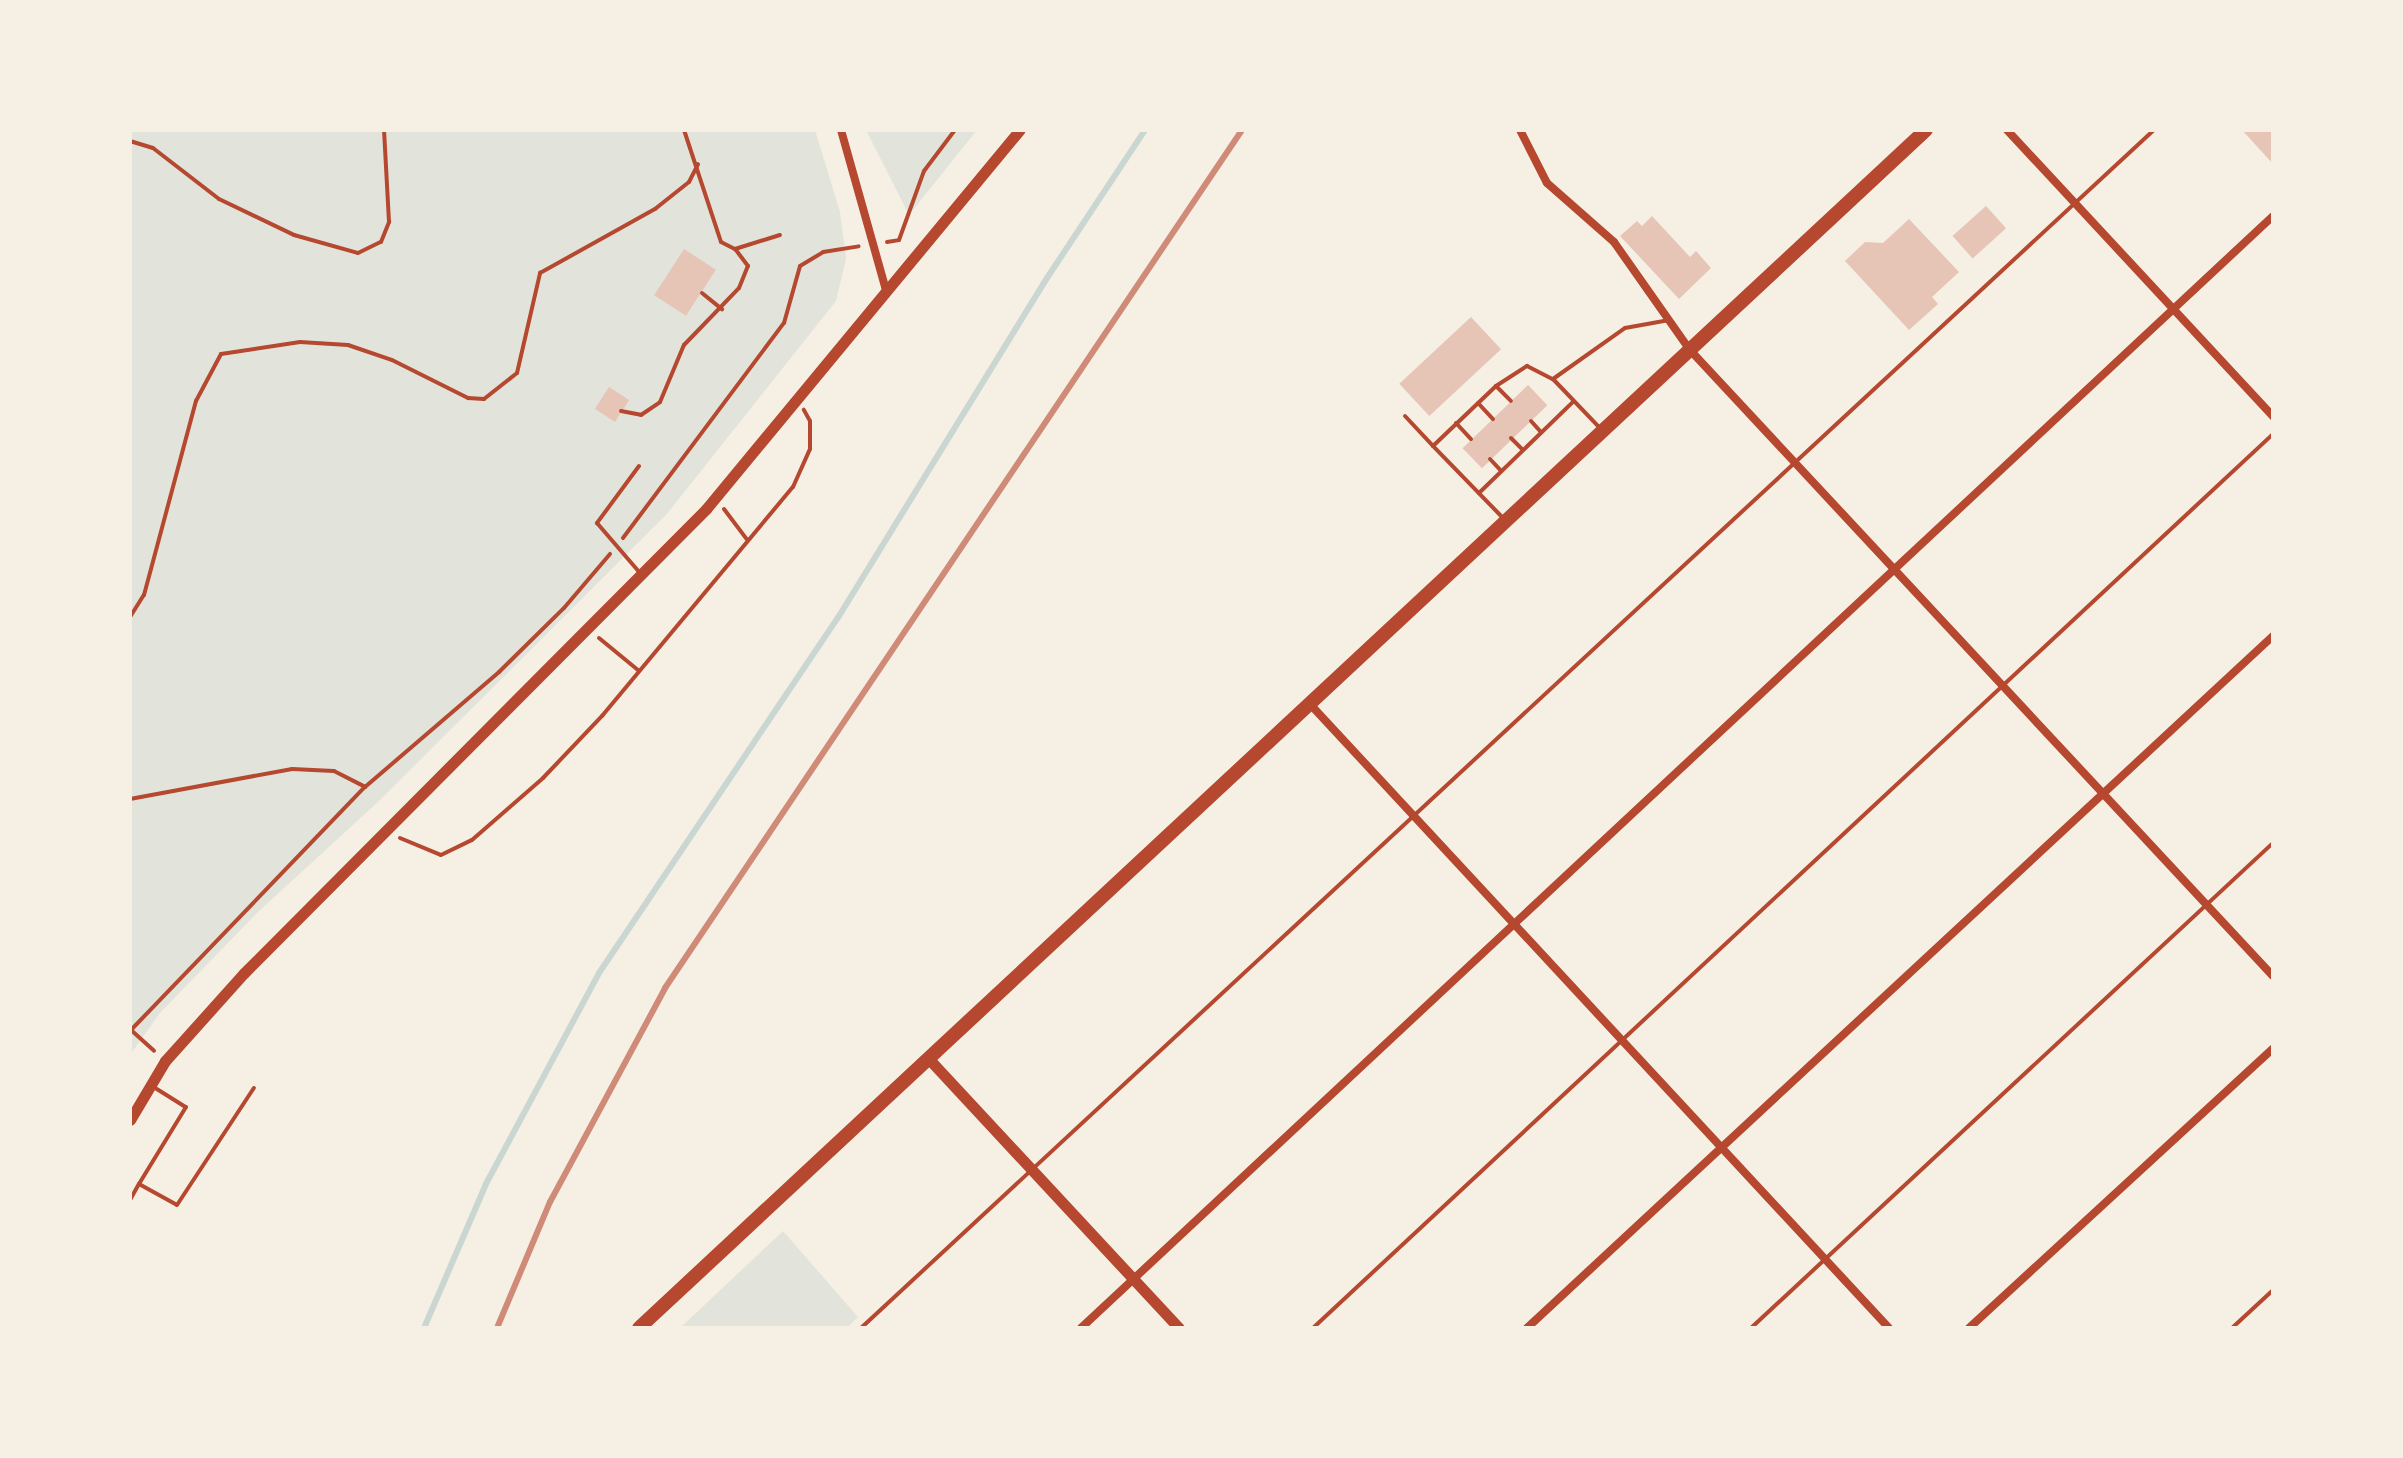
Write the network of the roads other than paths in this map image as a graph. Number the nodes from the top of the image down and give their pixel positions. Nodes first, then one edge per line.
1 (841, 130) edge
2 (1020, 130) edge
3 (1520, 130) edge
4 (1926, 130) edge
5 (2007, 130) edge
6 (2154, 130) edge
7 (2075, 203) junction
8 (2273, 216) edge
9 (886, 290) junction
10 (2173, 309) junction
11 (1669, 320) junction
12 (1690, 350) junction
13 (1553, 379) junction
14 (1496, 386) junction
15 (1511, 401) dead end
16 (1574, 401) junction
17 (1478, 403) junction
18 (1405, 416) dead end
19 (2273, 416) edge
20 (1493, 419) dead end
21 (1531, 421) dead end
22 (1456, 423) junction
23 (1602, 431) junction
24 (1541, 432) junction
25 (2273, 434) edge
26 (1511, 438) dead end
27 (1471, 439) dead end
28 (1433, 446) junction
29 (1522, 449) junction
30 (1490, 459) dead end
31 (1795, 463) junction
32 (639, 466) dead end
33 (1501, 471) junction
34 (1479, 493) junction
35 (1505, 521) junction
36 (1894, 569) junction
37 (643, 577) junction
38 (2273, 636) edge
39 (2002, 686) junction
40 (1309, 703) junction
41 (2103, 794) junction
42 (1414, 816) junction
43 (2273, 843) edge
44 (2206, 905) junction
45 (1513, 924) junction
46 (2273, 976) edge
47 (1621, 1041) junction
48 (2273, 1048) edge
49 (928, 1058) junction
50 (150, 1085) junction
51 (254, 1088) dead end
52 (130, 1120) edge
53 (1720, 1149) junction
54 (1032, 1170) junction
55 (139, 1184) junction
56 (130, 1200) edge
57 (1825, 1260) junction
58 (1134, 1279) junction
59 (2273, 1290) edge
60 (639, 1328) edge
61 (861, 1328) edge
62 (1081, 1328) edge
63 (1179, 1328) edge
64 (1313, 1328) edge
65 (1527, 1328) edge
66 (1751, 1328) edge
67 (1889, 1328) edge
68 (1969, 1328) edge
69 (2232, 1328) edge

1 - 9 street
2 - 9 street
3 - 11 street
4 - 12 main road
5 - 7 street
6 - 7 lane
7 - 10 street
7 - 31 lane
8 - 10 street
9 - 37 street
10 - 19 street
10 - 36 street
11 - 12 street
11 - 13 lane
12 - 23 main road
12 - 31 street
13 - 14 lane
13 - 16 lane
14 - 15 lane
14 - 17 lane
16 - 23 lane
16 - 24 lane
17 - 20 lane
17 - 22 lane
18 - 28 lane
21 - 24 lane
22 - 27 lane
22 - 28 lane
23 - 35 main road
24 - 29 lane
25 - 39 lane
26 - 29 lane
28 - 34 lane
29 - 33 lane
30 - 33 lane
31 - 36 street
31 - 42 lane
32 - 37 lane
33 - 34 lane
34 - 35 lane
35 - 40 main road
36 - 39 street
36 - 45 street
37 - 50 street
38 - 41 street
39 - 41 street
39 - 47 lane
40 - 42 street
40 - 49 main road
41 - 44 street
41 - 53 street
42 - 45 street
42 - 54 lane
43 - 44 lane
44 - 46 street
44 - 57 lane
45 - 47 street
45 - 58 street
47 - 53 street
47 - 64 lane
48 - 68 street
49 - 54 street
49 - 60 main road
50 - 52 street
50 - 55 lane
51 - 55 lane
53 - 57 street
53 - 65 street
54 - 58 street
54 - 61 lane
55 - 56 lane
57 - 66 lane
57 - 67 street
58 - 62 street
58 - 63 street
59 - 69 lane

